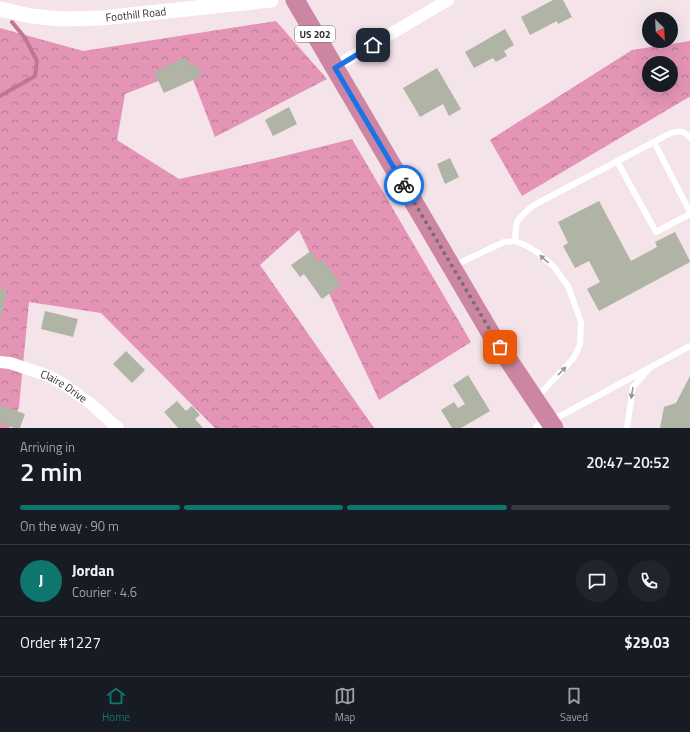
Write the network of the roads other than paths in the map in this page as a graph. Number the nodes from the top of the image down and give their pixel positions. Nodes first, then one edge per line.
1 (271, 0) edge
2 (295, 0) edge
3 (448, 0) edge
4 (0, 9) edge
5 (335, 68) junction
6 (690, 138) edge
7 (654, 142) junction
8 (618, 161) junction
9 (690, 213) edge
10 (515, 241) junction
11 (451, 267) junction
12 (690, 346) edge
13 (0, 362) edge
14 (653, 365) junction
15 (535, 399) junction
16 (548, 426) edge
17 (118, 428) edge
18 (627, 428) edge

1 - 4 street, Foothill Road
2 - 5 highway, US 202
3 - 5 street
5 - 11 highway, US 202
6 - 7 lane
7 - 8 lane
7 - 9 lane
8 - 9 lane
8 - 10 lane
10 - 11 lane
15 -> 10 lane
11 - 15 highway, US 202
12 - 14 lane
13 - 17 street, Claire Drive
14 - 16 lane
14 -> 18 lane
15 - 16 highway, US 202

